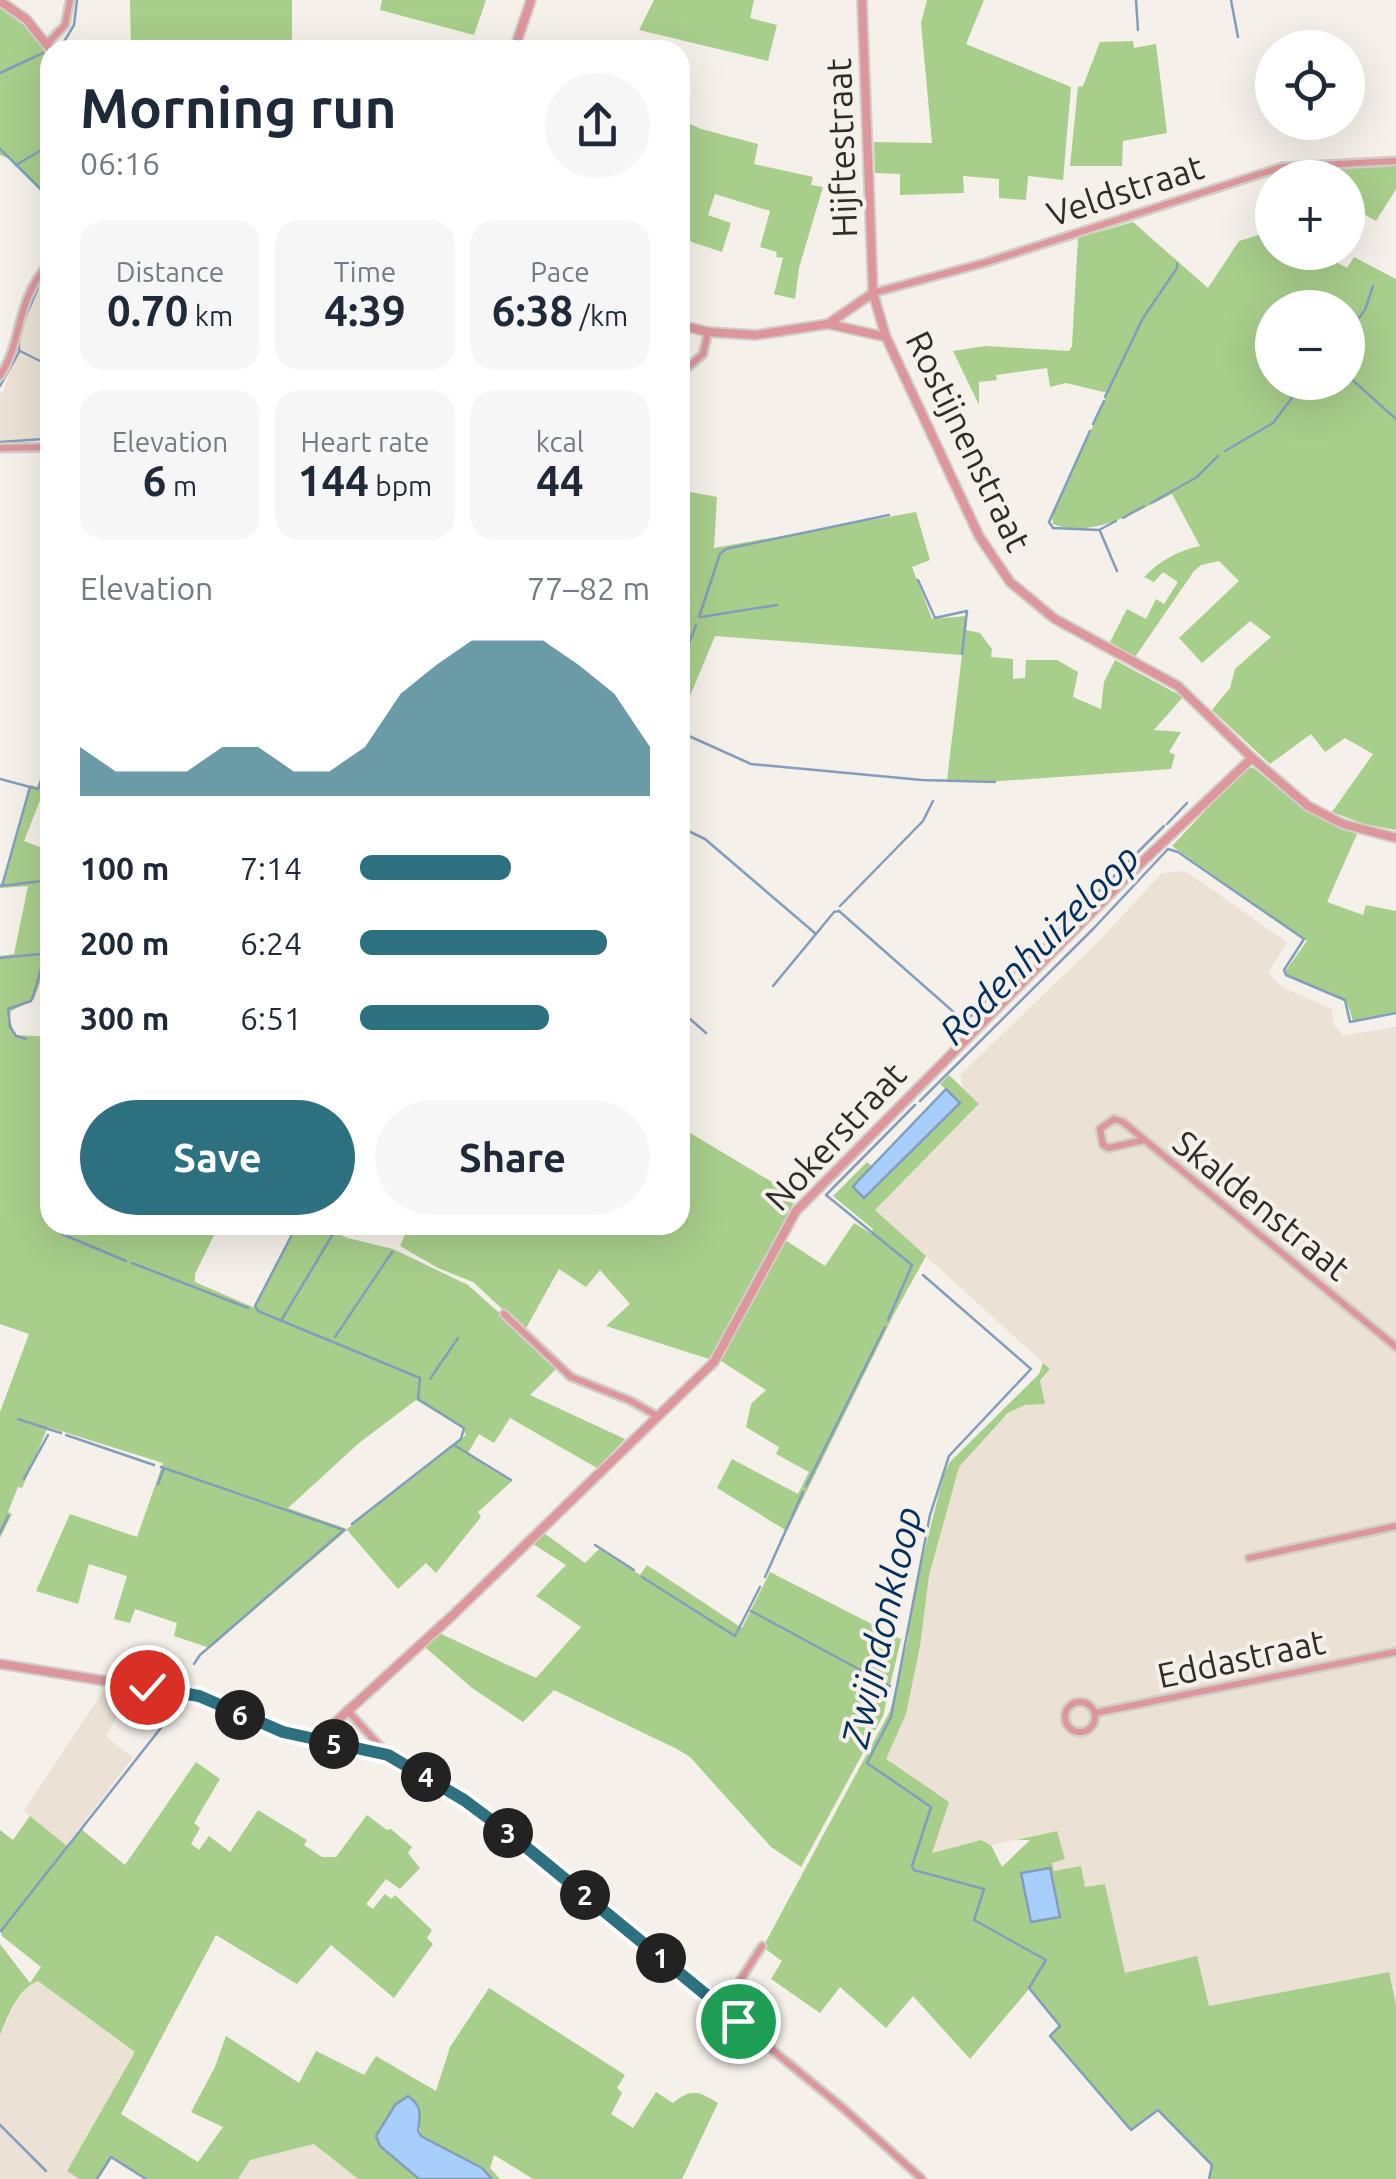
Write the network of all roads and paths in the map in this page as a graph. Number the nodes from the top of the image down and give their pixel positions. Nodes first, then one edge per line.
1 (70, 0) edge
2 (531, 0) edge
3 (862, 0) edge
4 (0, 1) edge
5 (43, 40) edge
6 (54, 40) edge
7 (517, 40) edge
8 (1396, 161) edge
9 (40, 277) edge
10 (873, 293) junction
11 (828, 324) junction
12 (690, 328) edge
13 (708, 332) junction
14 (886, 337) junction
15 (690, 365) edge
16 (0, 376) edge
17 (40, 447) edge
18 (0, 448) edge
19 (1252, 758) junction
20 (1396, 838) edge
21 (1144, 1140) junction
22 (504, 1314) dead end
23 (1396, 1347) edge
24 (657, 1416) junction
25 (1396, 1526) edge
26 (1249, 1558) dead end
27 (1396, 1652) edge
28 (0, 1664) edge
29 (348, 1710) junction
30 (1096, 1714) junction
31 (316, 1740) junction
32 (388, 1755) junction
33 (762, 1946) dead end
34 (722, 2008) junction
35 (922, 2179) edge

1 - 6 street
2 - 7 street
3 - 10 street, Hijftestraat
4 - 5 street
8 - 10 street, Veldstraat
9 - 16 street
10 - 11 street
10 - 14 street, Rostijnenstraat
11 - 13 street
11 - 14 street
12 - 13 street
13 - 15 street
14 - 19 street, Rostijnenstraat
17 - 18 street
19 - 20 street, Rostijnenstraat
19 - 24 street, Nokerstraat
21 - 21 street, Skaldenstraat
21 - 23 street, Skaldenstraat
22 - 24 street
24 - 29 street, Nokerstraat
25 - 26 street
27 - 30 street, Eddastraat
28 - 31 street
29 - 31 street, Nokerstraat
29 - 32 street
30 - 30 street, Eddastraat
31 - 32 street
32 - 34 street
33 - 34 street
34 - 35 street

